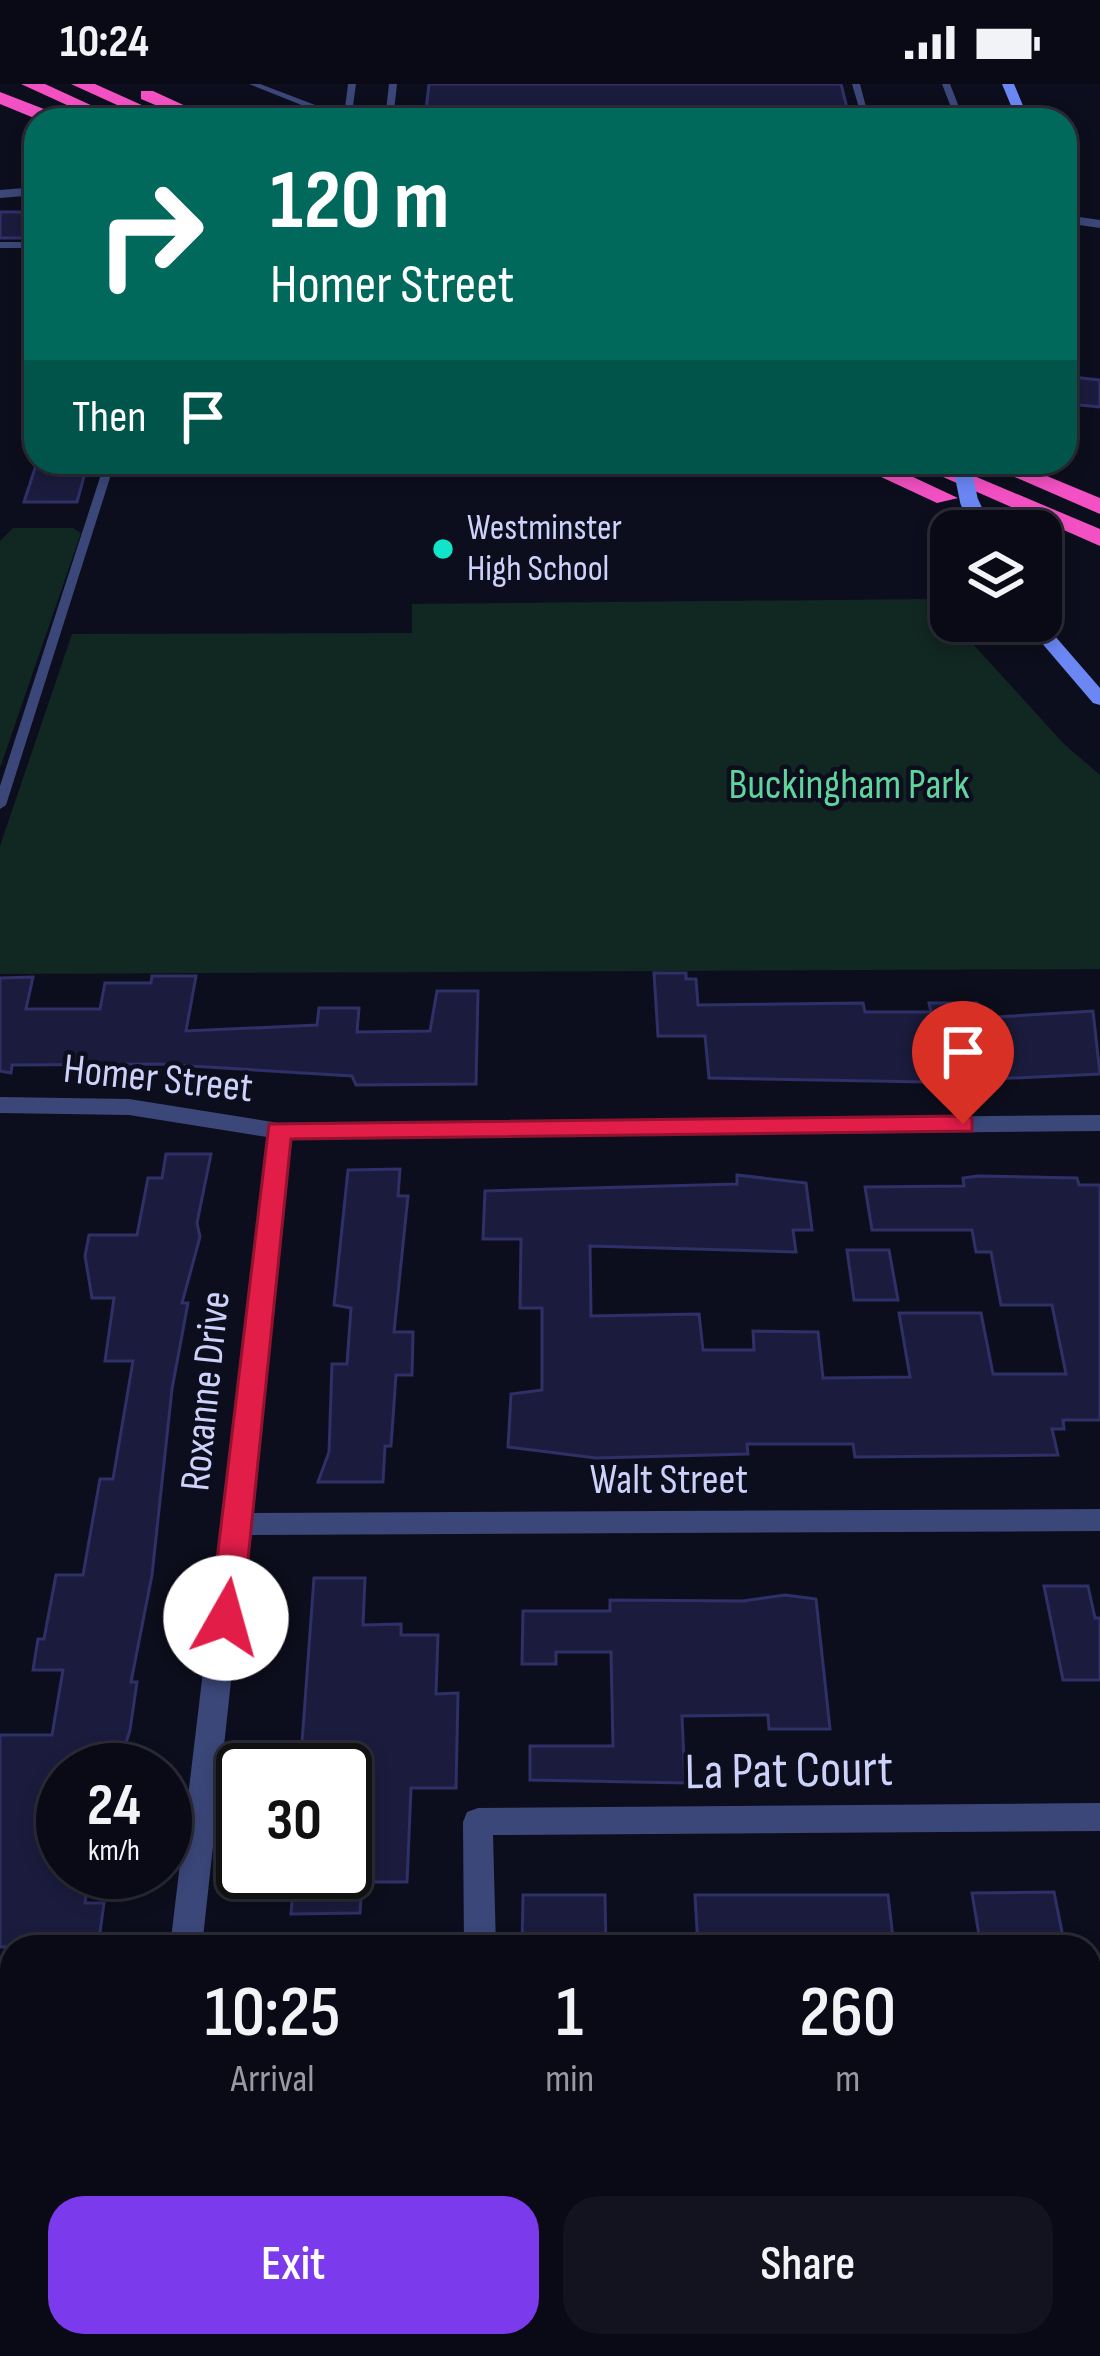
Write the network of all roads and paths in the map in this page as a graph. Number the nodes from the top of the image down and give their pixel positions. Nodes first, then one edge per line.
1 (30, 84) edge
2 (80, 84) edge
3 (122, 84) edge
4 (253, 84) edge
5 (87, 108) edge
6 (137, 108) edge
7 (180, 108) edge
8 (315, 108) edge
9 (106, 474) edge
10 (889, 474) edge
11 (949, 474) edge
12 (963, 474) edge
13 (1021, 474) edge
14 (1068, 474) edge
15 (1100, 487) edge
16 (1100, 507) edge
17 (973, 510) edge
18 (974, 510) edge
19 (1100, 538) edge
20 (1062, 548) edge
21 (1100, 564) edge
22 (1050, 642) edge
23 (1100, 699) edge
24 (0, 806) edge
25 (0, 1105) edge
26 (1100, 1123) edge
27 (279, 1131) junction
28 (1100, 1520) edge
29 (238, 1524) junction
30 (1100, 1816) edge
31 (187, 1935) edge
32 (480, 1935) edge

1 - 5 highway
2 - 6 highway
3 - 7 highway
4 - 8 lane
9 - 24 lane
10 - 18 highway
11 - 19 highway
12 - 17 street, bridge
13 - 16 highway
14 - 15 highway
20 - 21 highway
22 - 23 street
25 - 27 street, Homer Street
26 - 27 street, Homer Street
27 - 29 street, Roxanne Drive
28 - 29 street, Walt Street
29 - 31 street, Roxanne Drive
30 - 32 street, La Pat Court

